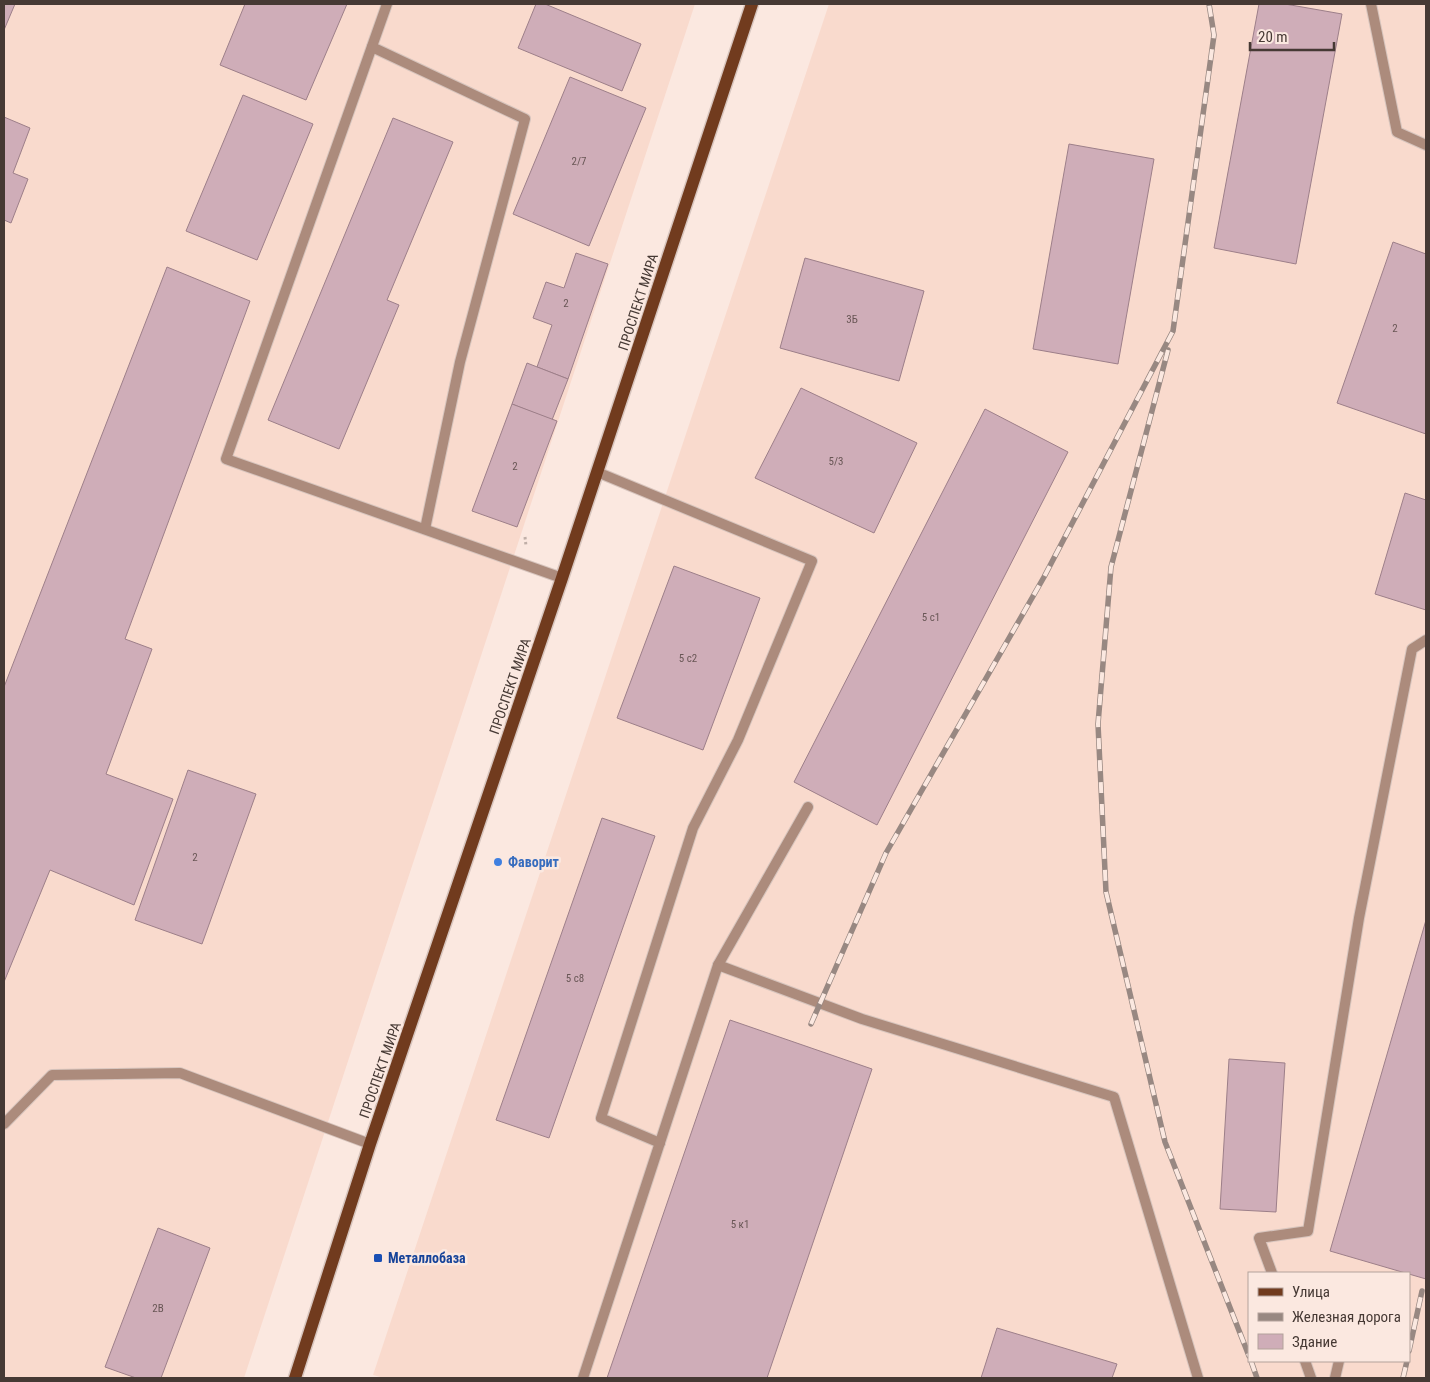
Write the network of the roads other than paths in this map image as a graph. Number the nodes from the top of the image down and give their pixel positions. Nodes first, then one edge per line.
1 (387, 4) edge
2 (752, 4) edge
3 (1371, 4) edge
4 (372, 46) junction
5 (1426, 144) edge
6 (597, 472) junction
7 (425, 529) junction
8 (562, 578) junction
9 (1426, 640) edge
10 (808, 807) dead end
11 (718, 966) junction
12 (4, 1124) edge
13 (660, 1143) junction
14 (370, 1144) junction
15 (1272, 1272) edge
16 (1305, 1362) edge
17 (1339, 1362) edge
18 (295, 1378) edge
19 (583, 1378) edge
20 (1198, 1378) edge
21 (1311, 1378) edge
22 (1335, 1378) edge

1 - 4 lane
2 - 6 main road, ПРОСПЕКТ МИРА
3 - 5 lane
4 - 7 lane
4 - 7 lane
6 - 8 main road, ПРОСПЕКТ МИРА
6 - 13 lane
7 - 8 lane
8 - 14 main road, ПРОСПЕКТ МИРА
9 - 15 lane
10 - 11 lane
11 - 13 lane
11 - 20 lane
12 - 14 lane
13 - 19 lane
14 - 18 main road, ПРОСПЕКТ МИРА
16 - 21 lane
17 - 22 lane

